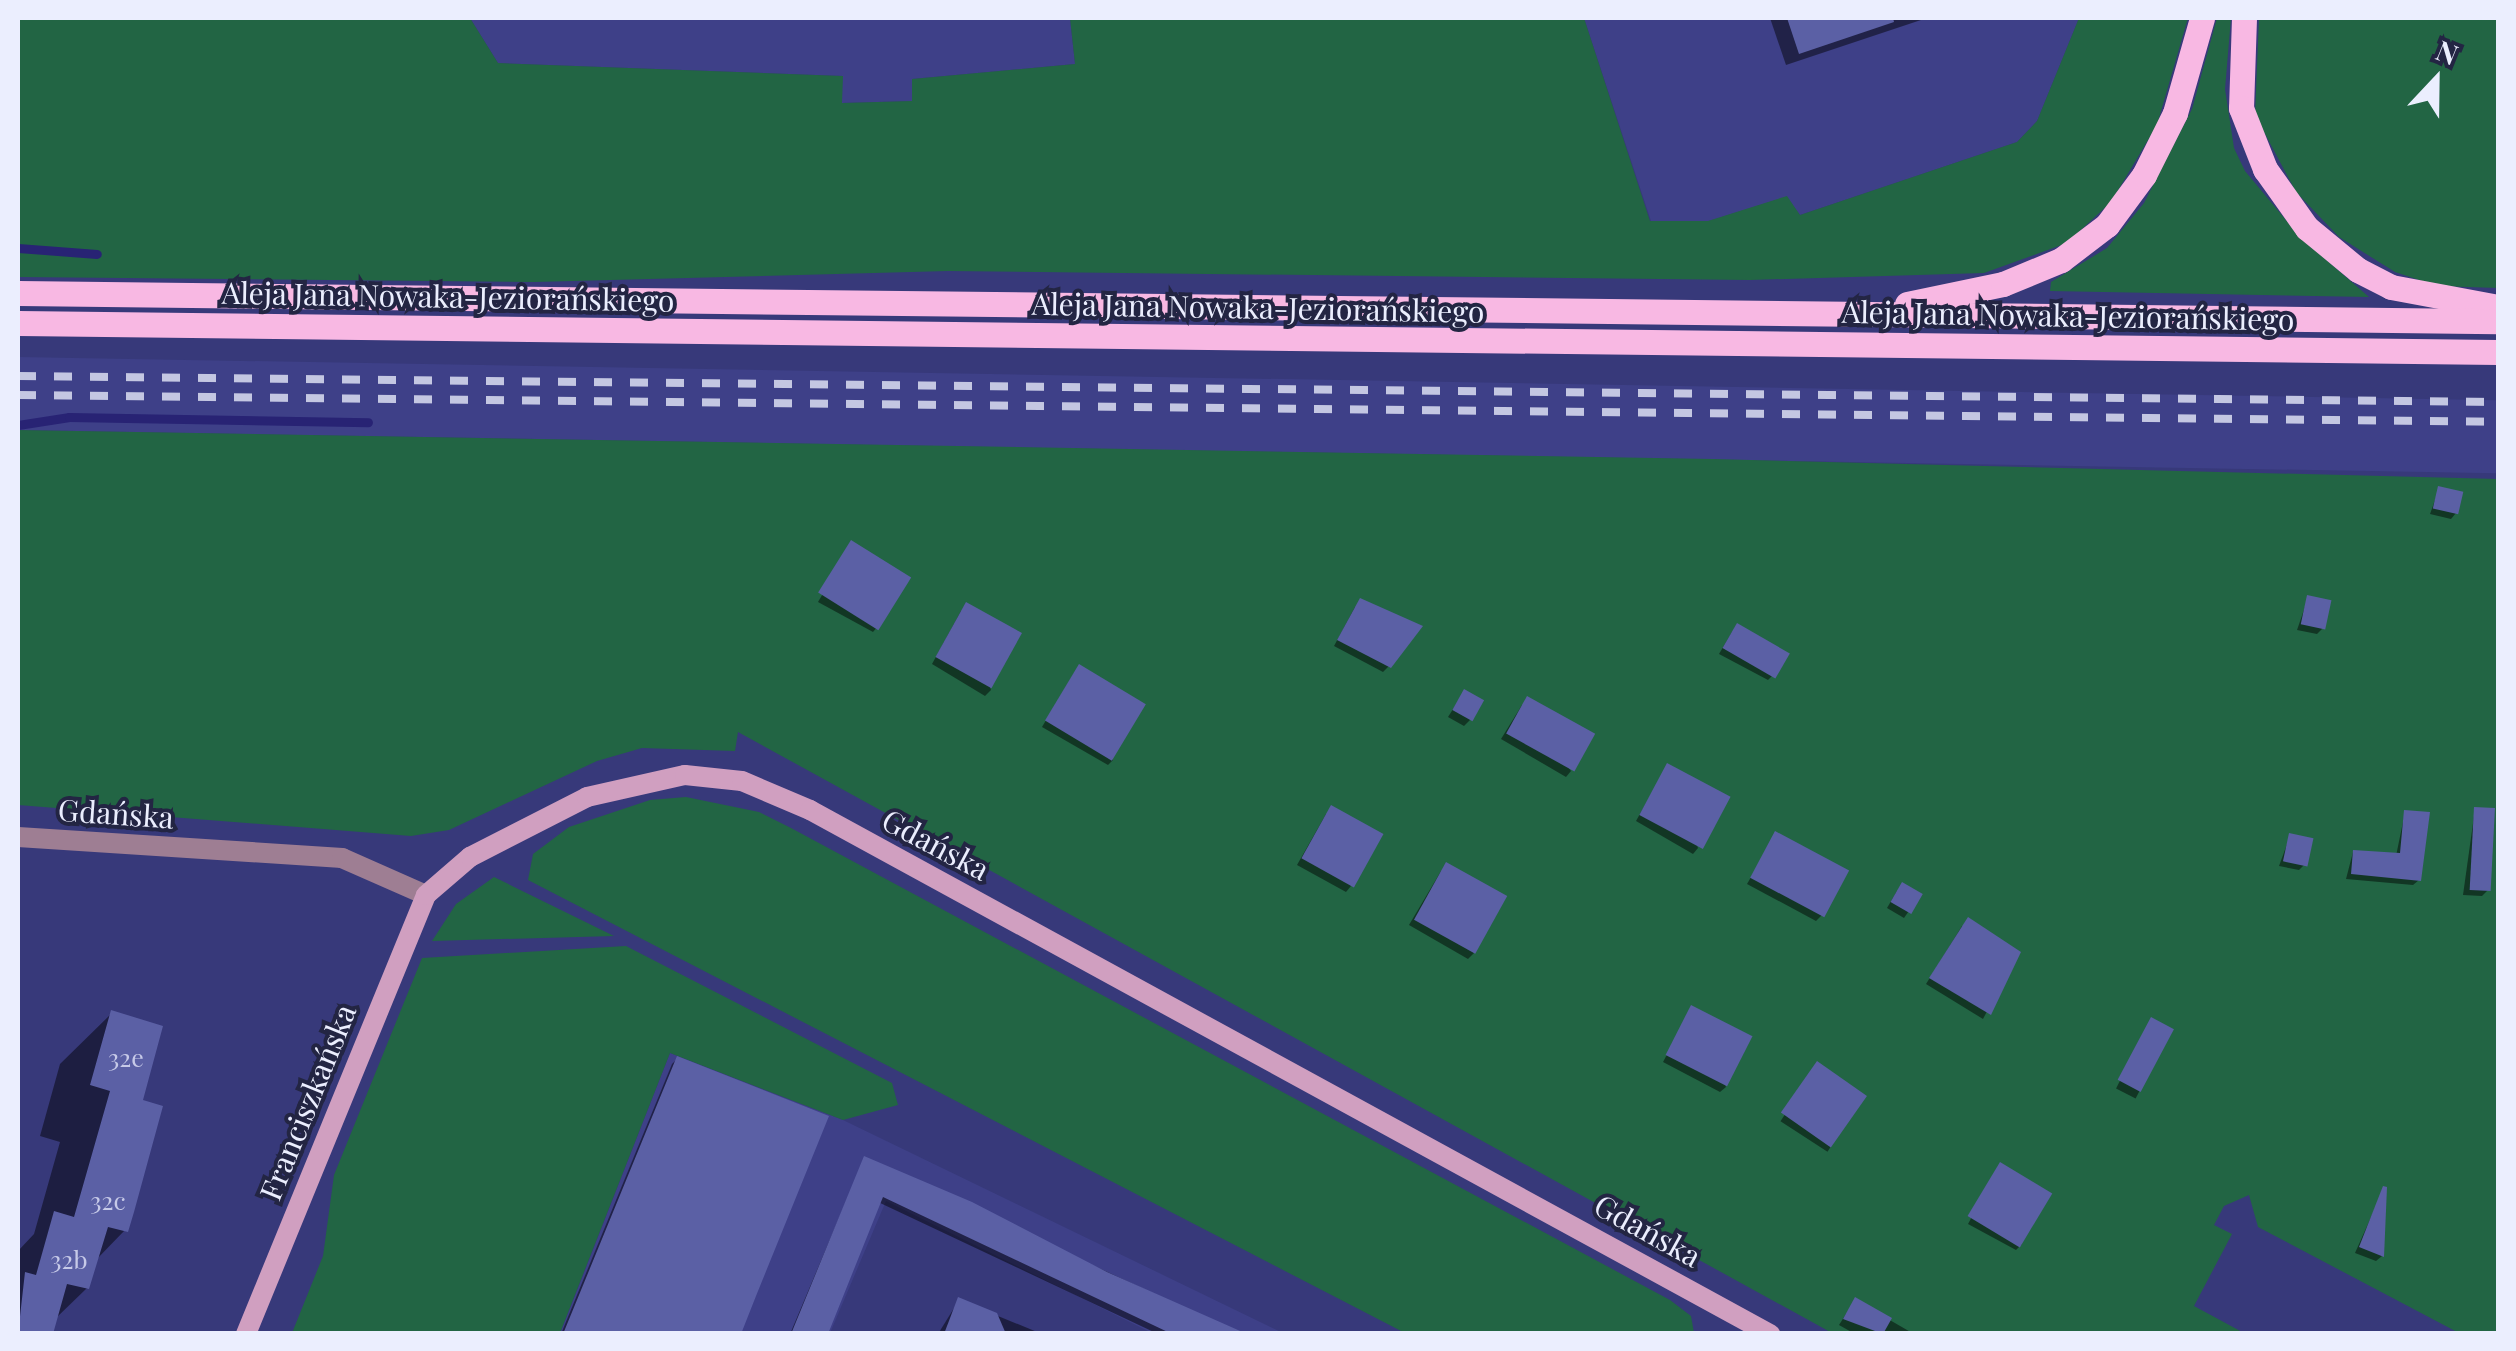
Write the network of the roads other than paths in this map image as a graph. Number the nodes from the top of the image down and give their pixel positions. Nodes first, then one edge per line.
1 (2202, 18) edge
2 (2244, 18) edge
3 (18, 293) edge
4 (2498, 307) edge
5 (1850, 314) junction
6 (2498, 321) edge
7 (18, 323) edge
8 (2498, 352) edge
9 (18, 837) edge
10 (426, 895) junction
11 (246, 1334) edge
12 (1770, 1334) edge

1 - 5 main road
2 - 4 main road
3 - 5 main road, Aleja Jana Nowaka-Jeziorańskiego
5 - 6 main road, Aleja Jana Nowaka-Jeziorańskiego
7 - 8 main road, Aleja Jana Nowaka-Jeziorańskiego
9 - 10 street, Gdańska
10 - 11 street, Franciszkańska
10 - 12 street, Gdańska

